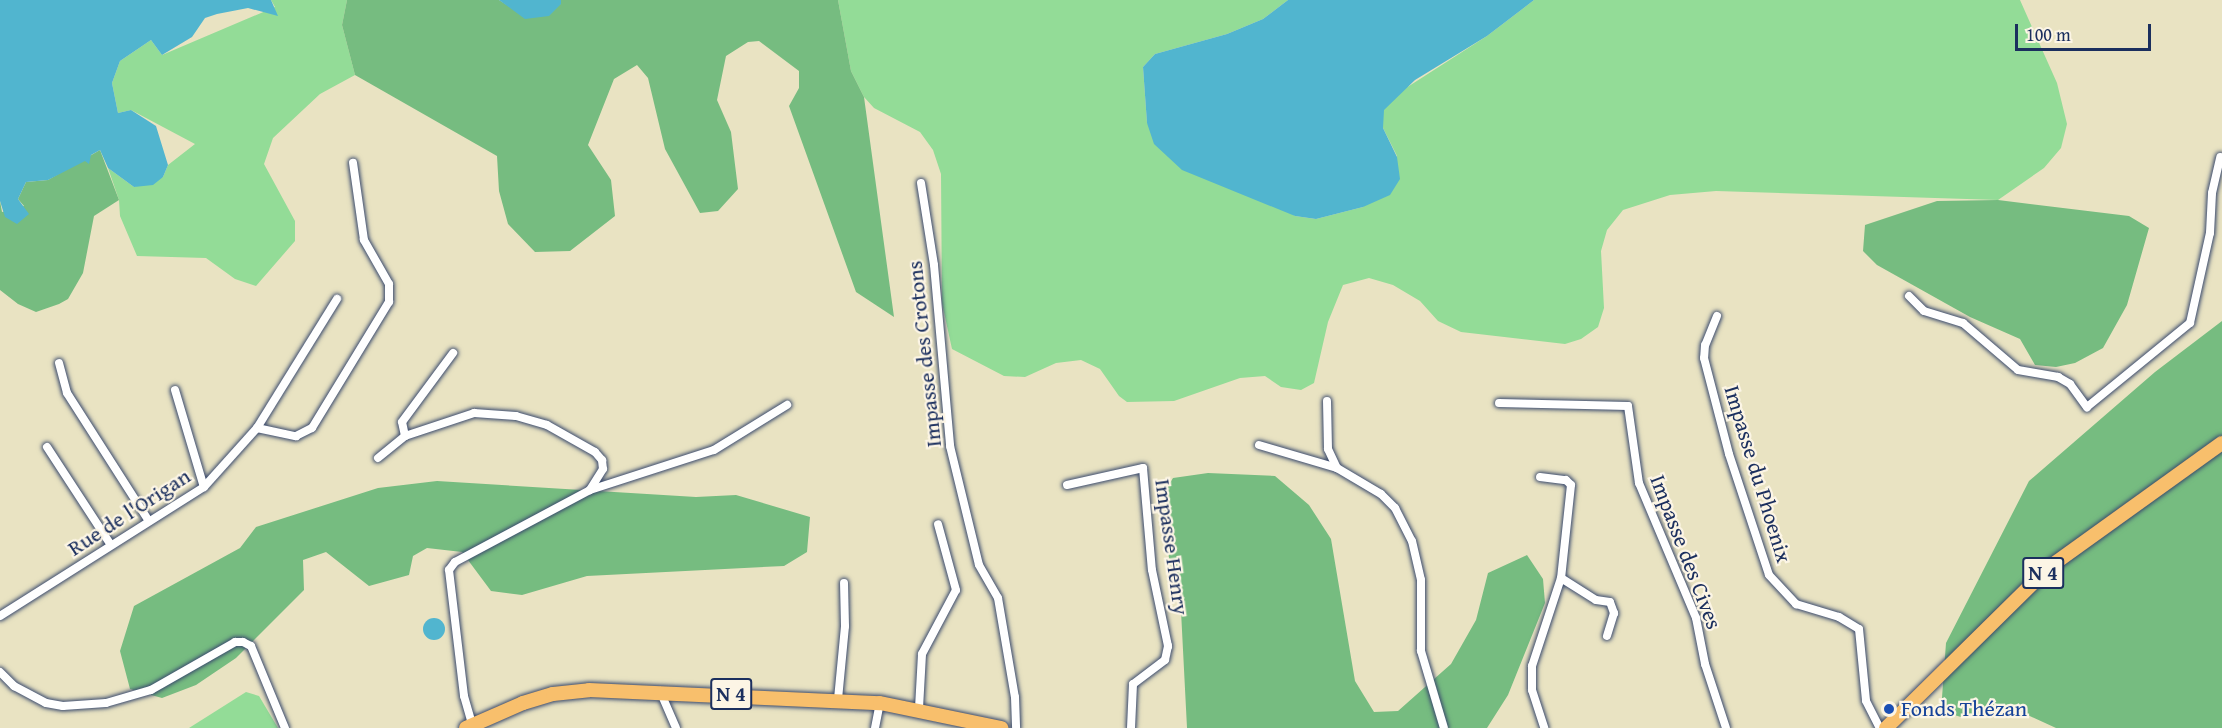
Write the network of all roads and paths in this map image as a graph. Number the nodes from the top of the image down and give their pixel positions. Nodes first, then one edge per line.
1 (2220, 158) dead end
2 (353, 163) dead end
3 (921, 183) dead end
4 (1909, 296) dead end
5 (337, 299) dead end
6 (1717, 315) dead end
7 (453, 353) dead end
8 (59, 363) dead end
9 (175, 390) dead end
10 (1327, 401) dead end
11 (1499, 403) dead end
12 (787, 405) dead end
13 (257, 428) junction
14 (405, 436) junction
15 (2222, 443) edge
16 (1259, 445) dead end
17 (48, 447) dead end
18 (378, 458) dead end
19 (1337, 468) junction
20 (1540, 477) dead end
21 (1067, 485) dead end
22 (204, 487) junction
23 (590, 490) junction
24 (149, 521) junction
25 (938, 524) dead end
26 (111, 545) junction
27 (1561, 578) junction
28 (844, 583) dead end
29 (0, 616) edge
30 (1607, 636) dead end
31 (0, 672) edge
32 (660, 691) junction
33 (838, 699) junction
34 (880, 703) junction
35 (918, 708) junction
36 (470, 727) edge
37 (285, 728) edge
38 (676, 728) edge
39 (875, 728) edge
40 (1001, 728) edge
41 (1016, 728) edge
42 (1131, 728) edge
43 (1444, 728) edge
44 (1544, 728) edge
45 (1726, 728) edge
46 (1880, 728) edge
47 (1886, 728) edge

1 - 4 street
2 - 13 street
3 - 41 street, Impasse des Crotons
5 - 13 street, Rue de l'Origan
6 - 46 street, Impasse du Phoenix
7 - 14 street
8 - 24 street
9 - 22 street
10 - 19 street
11 - 45 street, Impasse des Cives
12 - 23 street
13 - 22 street, Rue de l'Origan
14 - 18 street
14 - 23 street
15 - 47 main road, N 4
16 - 19 street
17 - 26 street
19 - 43 street
20 - 27 street
21 - 42 street, Impasse Henry
22 - 24 street, Rue de l'Origan
23 - 36 street
24 - 26 street, Rue de l'Origan
25 - 35 street
26 - 29 street, Rue de l'Origan
27 - 30 street
27 - 44 street
28 - 33 street
31 - 37 street
32 - 33 main road, N 4
32 - 36 main road, N 4
32 - 38 street
33 - 34 main road, N 4
34 - 35 main road, N 4
34 - 39 street
35 - 40 main road, N 4

